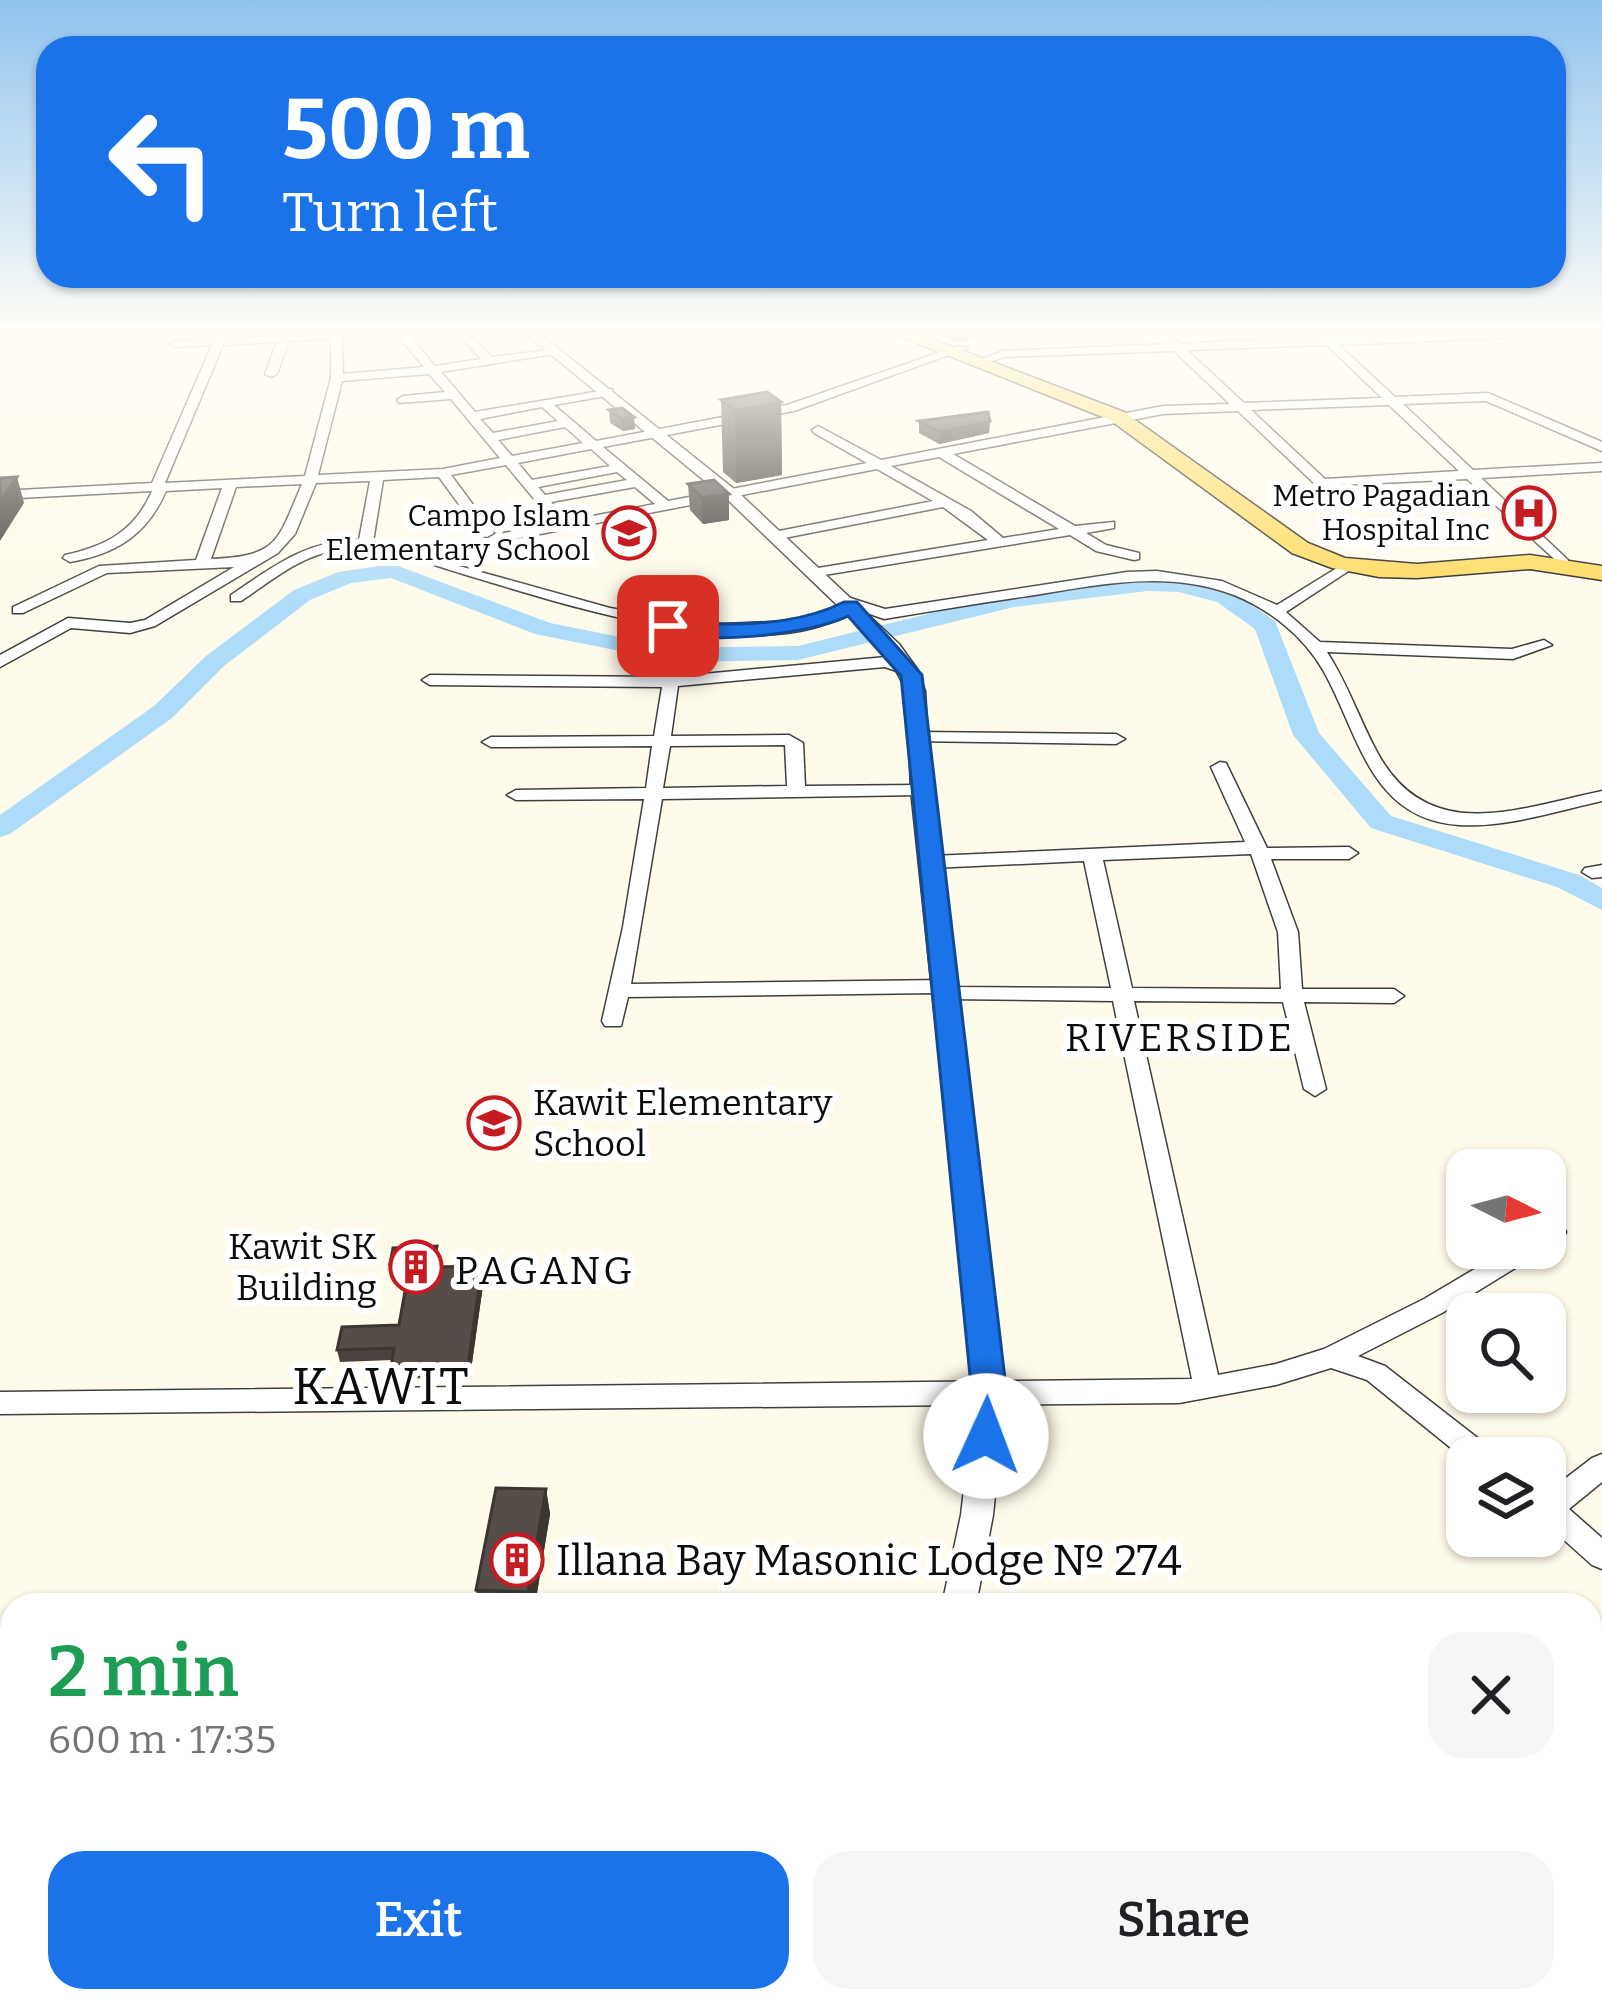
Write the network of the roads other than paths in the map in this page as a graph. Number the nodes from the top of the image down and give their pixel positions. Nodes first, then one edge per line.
1 (184, 428) edge
2 (324, 428) edge
3 (485, 428) edge
4 (542, 428) edge
5 (574, 428) edge
6 (657, 428) edge
7 (684, 428) edge
8 (1060, 428) edge
9 (1142, 428) edge
10 (1258, 428) edge
11 (1419, 428) edge
12 (1560, 428) edge
13 (818, 430) dead end
14 (663, 432) junction
15 (493, 437) junction
16 (593, 445) junction
17 (1602, 447) edge
18 (940, 452) junction
19 (513, 462) junction
20 (878, 465) junction
21 (623, 467) junction
22 (1602, 467) edge
23 (443, 473) junction
24 (1467, 475) junction
25 (377, 478) junction
26 (310, 481) junction
27 (639, 482) junction
28 (230, 484) junction
29 (532, 484) junction
30 (159, 487) junction
31 (0, 495) edge
32 (736, 495) junction
33 (544, 499) junction
34 (1242, 499) junction
35 (946, 502) junction
36 (668, 508) junction
37 (1109, 524) dead end
38 (565, 527) junction
39 (1069, 530) junction
40 (487, 533) dead end
41 (779, 535) junction
42 (509, 536) dead end
43 (999, 542) junction
44 (364, 546) junction
45 (1134, 556) dead end
46 (70, 558) dead end
47 (297, 560) junction
48 (1561, 560) junction
49 (253, 562) junction
50 (202, 565) junction
51 (1345, 567) junction
52 (1602, 569) edge
53 (818, 572) junction
54 (236, 598) dead end
55 (852, 607) junction
56 (18, 610) dead end
57 (1276, 611) junction
58 (1544, 644) dead end
59 (1316, 647) junction
60 (0, 662) edge
61 (904, 664) junction
62 (430, 680) dead end
63 (670, 682) junction
64 (917, 737) junction
65 (1116, 739) dead end
66 (662, 741) junction
67 (491, 742) dead end
68 (1220, 767) dead end
69 (921, 790) junction
70 (796, 791) junction
71 (654, 793) junction
72 (516, 795) dead end
73 (1602, 796) edge
74 (1258, 850) junction
75 (1092, 852) junction
76 (1349, 853) dead end
77 (932, 862) junction
78 (945, 990) junction
79 (620, 991) junction
80 (1121, 993) junction
81 (1292, 997) junction
82 (1394, 997) dead end
83 (613, 1022) dead end
84 (1316, 1089) dead end
85 (1496, 1269) edge
86 (1330, 1357) junction
87 (1207, 1387) junction
88 (990, 1396) junction
89 (0, 1403) edge
90 (1457, 1437) edge
91 (1602, 1466) edge
92 (1566, 1493) edge
93 (1566, 1525) edge
94 (1602, 1556) edge
95 (961, 1593) edge

1 - 30 street
2 - 26 street
3 - 15 street
4 - 15 street
5 - 16 street
6 - 14 street
7 - 14 street
8 - 18 street
9 - 34 main road
10 - 24 street
11 - 24 street
12 - 17 street
13 - 20 street
14 - 16 street
14 - 32 street
15 - 19 street
16 - 19 street
16 - 21 street
18 - 20 street
18 - 39 street
19 - 23 street
19 - 29 street
20 - 32 street
20 - 35 street
21 - 27 street
21 - 29 street
22 - 24 street
23 - 25 street
23 - 40 street
24 - 48 street
25 - 26 street
25 - 44 street
26 - 28 street
26 - 49 street
27 - 33 street
27 - 36 street
28 - 30 street
28 - 50 street
29 - 33 street
30 - 31 street
30 - 46 street
32 - 36 street
32 - 41 street
33 - 38 street
34 - 48 main road
34 - 51 main road
35 - 41 street
35 - 43 street
36 - 38 street
37 - 39 street
38 - 42 street
39 - 43 street
39 - 45 street
41 - 53 street
43 - 53 street
44 - 47 street
44 - 55 street
47 - 49 street
47 - 54 street
48 - 51 main road
48 - 52 main road
49 - 50 street
49 - 60 street
50 - 56 street
51 - 57 street
53 - 55 street
55 - 57 street
55 - 61 street
57 - 59 street
58 - 59 street
59 - 73 street
61 - 63 street
61 - 64 street
62 - 63 street
63 - 66 street
64 - 65 street
64 - 69 street
66 - 67 street
66 - 70 street
66 - 71 street
68 - 74 street
69 - 70 street
69 - 77 street
70 - 71 street
71 - 72 street
71 - 79 street
74 - 75 street
74 - 76 street
74 - 81 street
75 - 77 street
75 - 80 street
77 - 78 street
78 - 79 street
78 - 80 street
78 - 88 street
79 - 83 street
80 - 81 street
80 - 87 street
81 - 82 street
81 - 84 street
85 - 86 street
86 - 87 street
86 - 90 street
87 - 88 street
88 - 89 street
88 - 95 street
91 - 92 street
93 - 94 street

